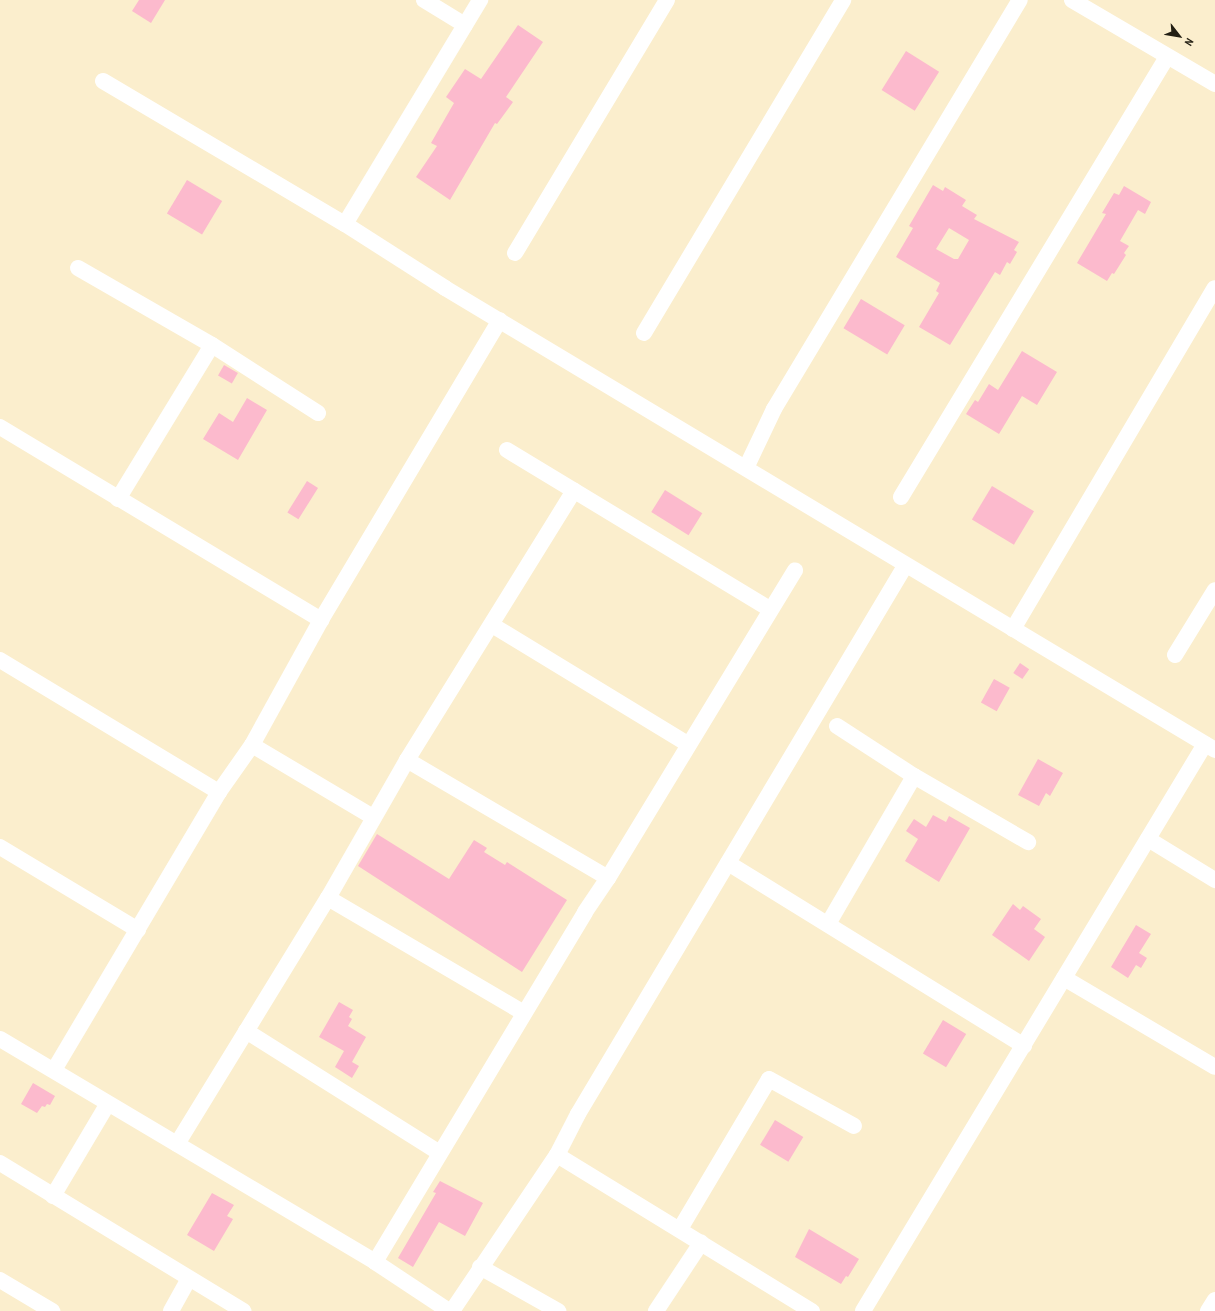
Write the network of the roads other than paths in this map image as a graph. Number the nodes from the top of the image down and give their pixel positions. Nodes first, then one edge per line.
1 (424, 0) edge
2 (480, 0) edge
3 (667, 0) edge
4 (843, 0) edge
5 (1020, 0) edge
6 (1072, 0) edge
7 (466, 25) junction
8 (1167, 57) junction
9 (103, 81) dead end
10 (1215, 84) edge
11 (345, 224) junction
12 (515, 253) dead end
13 (78, 268) dead end
14 (1215, 288) edge
15 (500, 320) junction
16 (644, 333) dead end
17 (212, 345) junction
18 (318, 413) dead end
19 (0, 427) edge
20 (506, 450) dead end
21 (746, 468) junction
22 (574, 491) junction
23 (900, 496) dead end
24 (118, 499) junction
25 (905, 566) junction
26 (795, 570) dead end
27 (1215, 590) edge
28 (770, 609) junction
29 (321, 620) junction
30 (492, 625) junction
31 (1013, 629) junction
32 (1176, 655) dead end
33 (0, 660) edge
34 (836, 726) dead end
35 (688, 744) junction
36 (252, 745) junction
37 (1210, 747) edge
38 (407, 760) junction
39 (914, 776) junction
40 (219, 792) junction
41 (373, 817) junction
42 (1148, 839) junction
43 (1028, 842) dead end
44 (0, 847) edge
45 (728, 863) junction
46 (608, 878) junction
47 (1215, 880) edge
48 (328, 898) junction
49 (828, 924) junction
50 (138, 930) junction
51 (1064, 978) junction
52 (524, 1013) junction
53 (246, 1031) junction
54 (0, 1040) edge
55 (1024, 1046) junction
56 (1215, 1067) edge
57 (54, 1070) junction
58 (107, 1105) junction
59 (854, 1126) dead end
60 (177, 1144) junction
61 (440, 1153) junction
62 (557, 1155) junction
63 (0, 1163) edge
64 (53, 1196) junction
65 (680, 1229) junction
66 (701, 1243) junction
67 (375, 1262) junction
68 (480, 1267) junction
69 (189, 1279) junction
70 (0, 1280) edge
71 (1215, 1300) edge
72 (52, 1311) edge
73 (171, 1311) edge
74 (243, 1311) edge
75 (449, 1311) edge
76 (452, 1311) edge
77 (558, 1311) edge
78 (656, 1311) edge
79 (812, 1311) edge
80 (863, 1311) edge
81 (1208, 1311) edge

1 - 7 street
2 - 7 street
3 - 12 street
4 - 16 street
5 - 21 street
6 - 8 street
7 - 11 street
8 - 10 street
8 - 23 street
9 - 11 street
11 - 15 street
13 - 17 street
14 - 31 street
15 - 21 street
15 - 29 street
17 - 18 street
17 - 24 street
19 - 24 street
20 - 22 street
21 - 25 street
22 - 28 street
22 - 30 street
24 - 29 street
25 - 31 street
25 - 45 street
26 - 28 street
27 - 32 street
28 - 35 street
29 - 36 street
30 - 35 street
30 - 38 street
31 - 37 street
33 - 40 street
34 - 39 street
35 - 46 street
36 - 40 street
36 - 41 street
37 - 42 street
38 - 41 street
38 - 46 street
39 - 43 street
39 - 49 street
40 - 50 street
41 - 48 street
42 - 47 street
42 - 51 street
44 - 50 street
45 - 49 street
45 - 62 street
46 - 52 street
48 - 52 street
48 - 53 street
49 - 55 street
50 - 57 street
51 - 55 street
51 - 56 street
52 - 61 street
53 - 60 street
53 - 61 street
54 - 57 street
55 - 80 street
57 - 58 street
58 - 60 street
58 - 64 street
59 - 65 street
60 - 67 street
61 - 67 street
62 - 65 street
62 - 68 street
63 - 64 street
64 - 69 street
65 - 66 street
66 - 78 street
66 - 79 street
67 - 75 street
68 - 76 street
68 - 77 street
69 - 73 street
69 - 74 street
70 - 72 street
71 - 81 street

